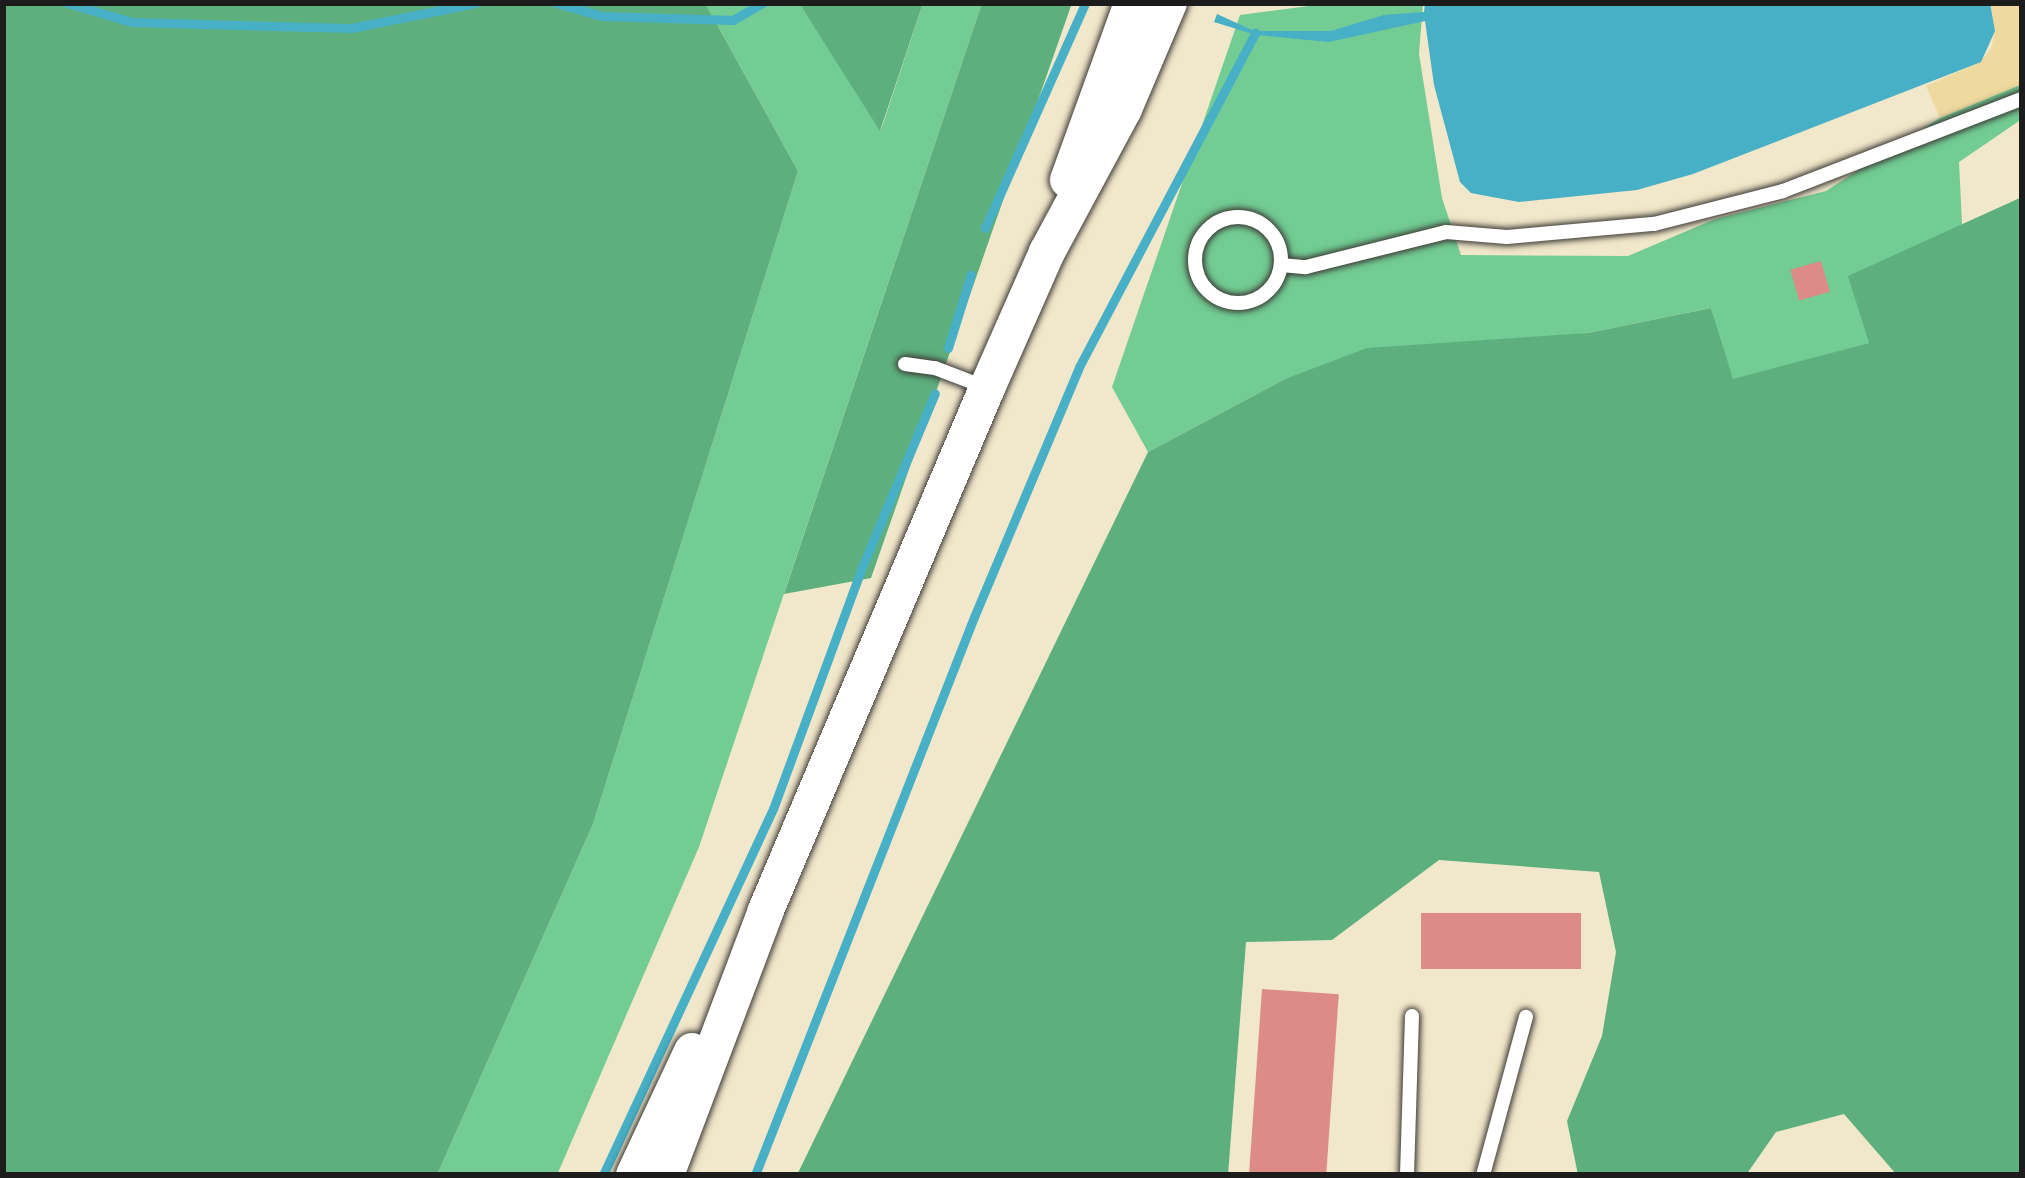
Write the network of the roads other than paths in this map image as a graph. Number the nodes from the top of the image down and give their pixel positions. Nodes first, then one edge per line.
1 (1132, 3) edge
2 (1168, 3) edge
3 (2022, 99) edge
4 (1047, 252) junction
5 (1281, 265) junction
6 (905, 364) dead end
7 (987, 388) junction
8 (766, 910) junction
9 (1412, 1016) dead end
10 (1526, 1017) dead end
11 (634, 1175) edge
12 (666, 1175) edge
13 (1407, 1175) edge
14 (1483, 1175) edge

1 - 4 main road
2 - 4 main road
3 - 5 lane
4 - 7 main road
5 - 5 lane
6 - 7 lane
7 - 8 main road
8 - 11 main road
8 - 12 main road
9 - 13 lane
10 - 14 lane

